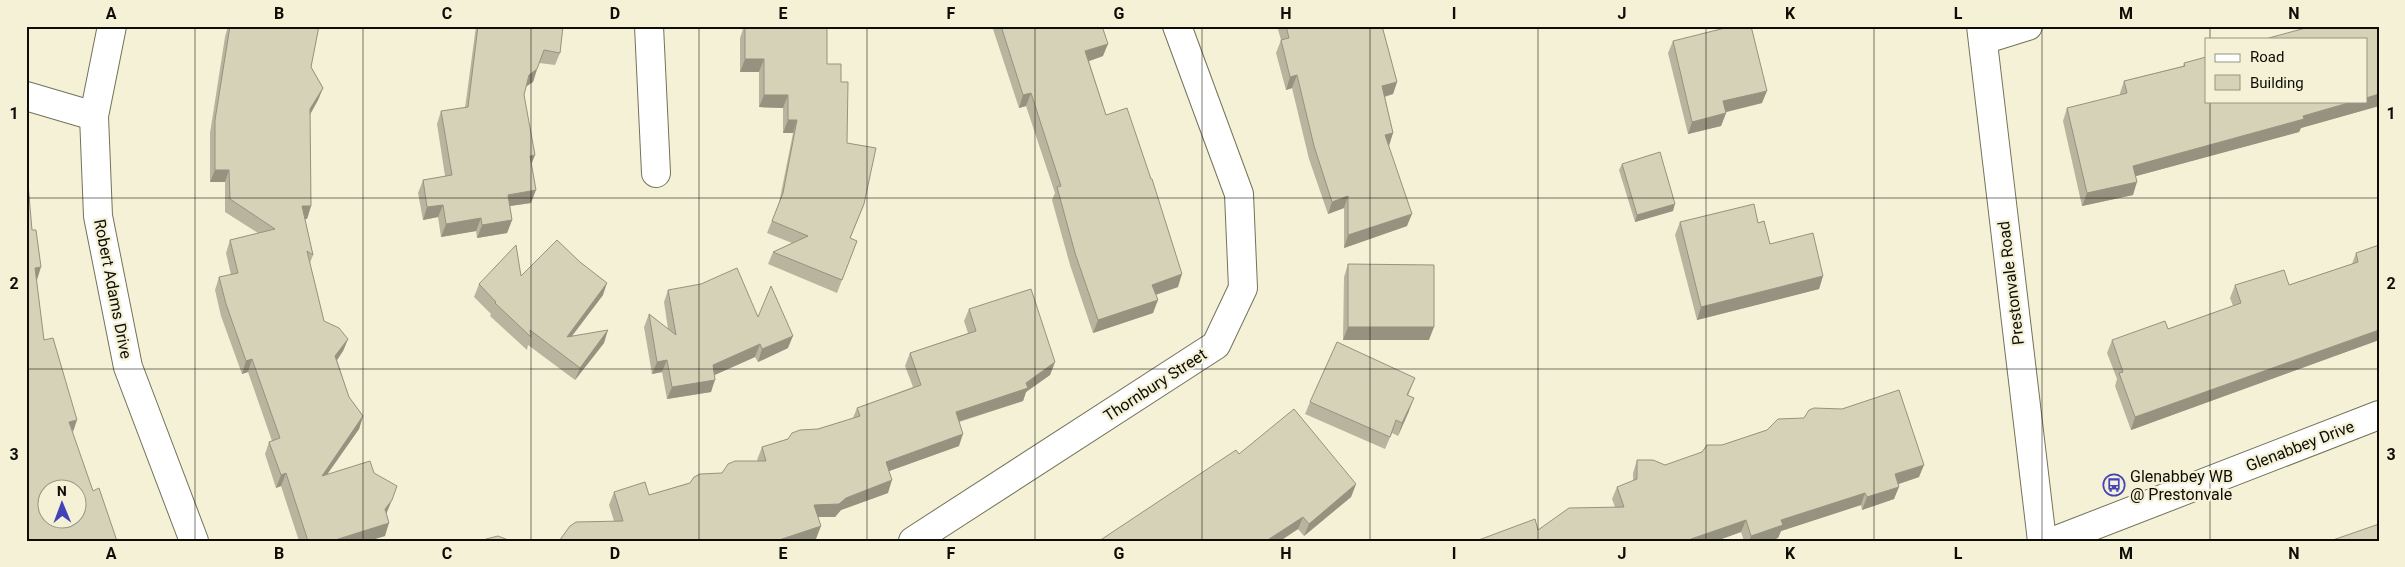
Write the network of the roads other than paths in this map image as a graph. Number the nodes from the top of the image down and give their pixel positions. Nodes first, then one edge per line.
1 (112, 26) edge
2 (650, 26) edge
3 (1177, 26) edge
4 (2028, 26) edge
5 (1982, 33) edge
6 (26, 96) edge
7 (94, 116) junction
8 (656, 173) dead end
9 (2379, 415) edge
10 (194, 541) edge
11 (913, 541) edge
12 (2042, 541) edge
13 (2054, 541) edge

1 - 7 street, Robert Adams Drive
2 - 8 street
3 - 11 street, Thornbury Street
4 - 5 street
5 - 12 street, Prestonvale Road
6 - 7 street
7 - 10 street, Robert Adams Drive
9 - 13 street, Glenabbey Drive

